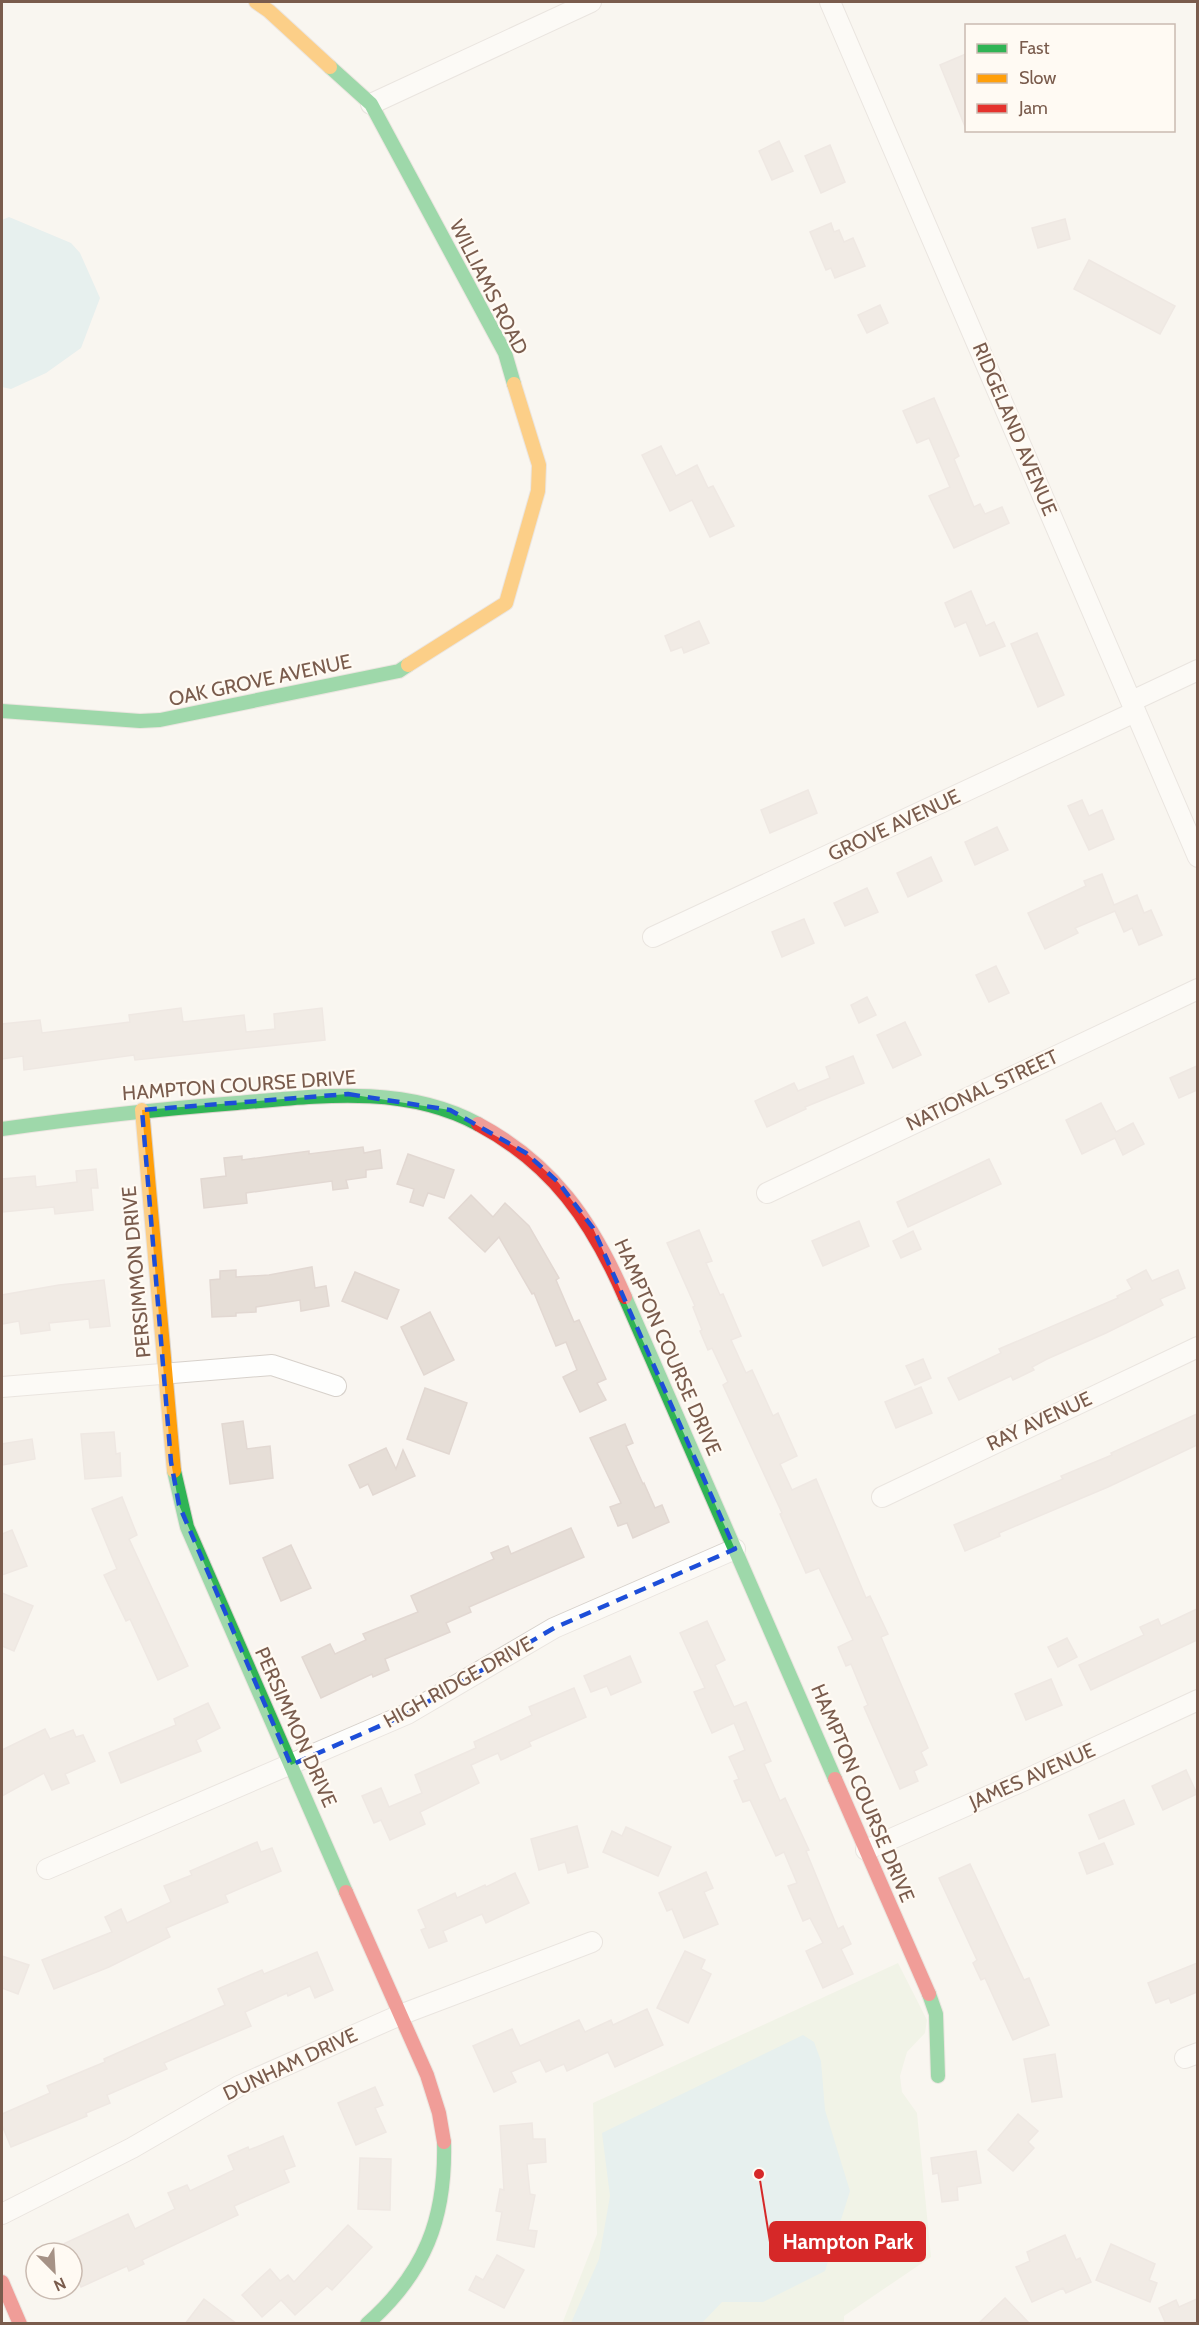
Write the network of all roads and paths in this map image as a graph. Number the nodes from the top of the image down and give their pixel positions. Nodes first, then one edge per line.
1 (256, 2) edge
2 (591, 2) edge
3 (830, 2) edge
4 (371, 104) junction
5 (506, 603) joint
6 (1197, 670) edge
7 (1133, 707) junction
8 (2, 711) edge
9 (1197, 857) edge
10 (653, 938) dead end
11 (1197, 989) edge
12 (142, 1110) junction
13 (2, 1129) edge
14 (767, 1193) dead end
15 (1197, 1347) edge
16 (165, 1374) junction
17 (336, 1386) dead end
18 (2, 1388) edge
19 (882, 1497) dead end
20 (735, 1549) junction
21 (1197, 1700) edge
22 (291, 1765) junction
23 (866, 1850) junction
24 (47, 1869) dead end
25 (592, 1942) dead end
26 (400, 2015) junction
27 (938, 2076) dead end
28 (2, 2214) edge
29 (2, 2282) edge
30 (20, 2324) edge
31 (367, 2324) edge

1 - 4 street, WILLIAMS ROAD
2 - 4 street
3 - 7 street, RIDGELAND AVENUE
4 - 5 street, WILLIAMS ROAD
5 - 8 street, OAK GROVE AVENUE
6 - 7 street, GROVE AVENUE
7 - 9 street, RIDGELAND AVENUE
7 - 10 street, GROVE AVENUE
11 - 14 street, NATIONAL STREET
12 - 13 street, HAMPTON COURSE DRIVE
12 - 16 street, PERSIMMON DRIVE
12 - 20 street, HAMPTON COURSE DRIVE
15 - 19 street, RAY AVENUE
16 - 17 street
16 - 18 street
16 - 22 street, PERSIMMON DRIVE
20 - 22 street, HIGH RIDGE DRIVE
20 - 23 street, HAMPTON COURSE DRIVE
21 - 23 street, JAMES AVENUE
22 - 24 street, HIGH RIDGE DRIVE
22 - 26 street, PERSIMMON DRIVE
23 - 27 street, HAMPTON COURSE DRIVE
25 - 26 street, DUNHAM DRIVE
26 - 28 street, DUNHAM DRIVE
26 - 31 street, PERSIMMON DRIVE
29 - 30 street

